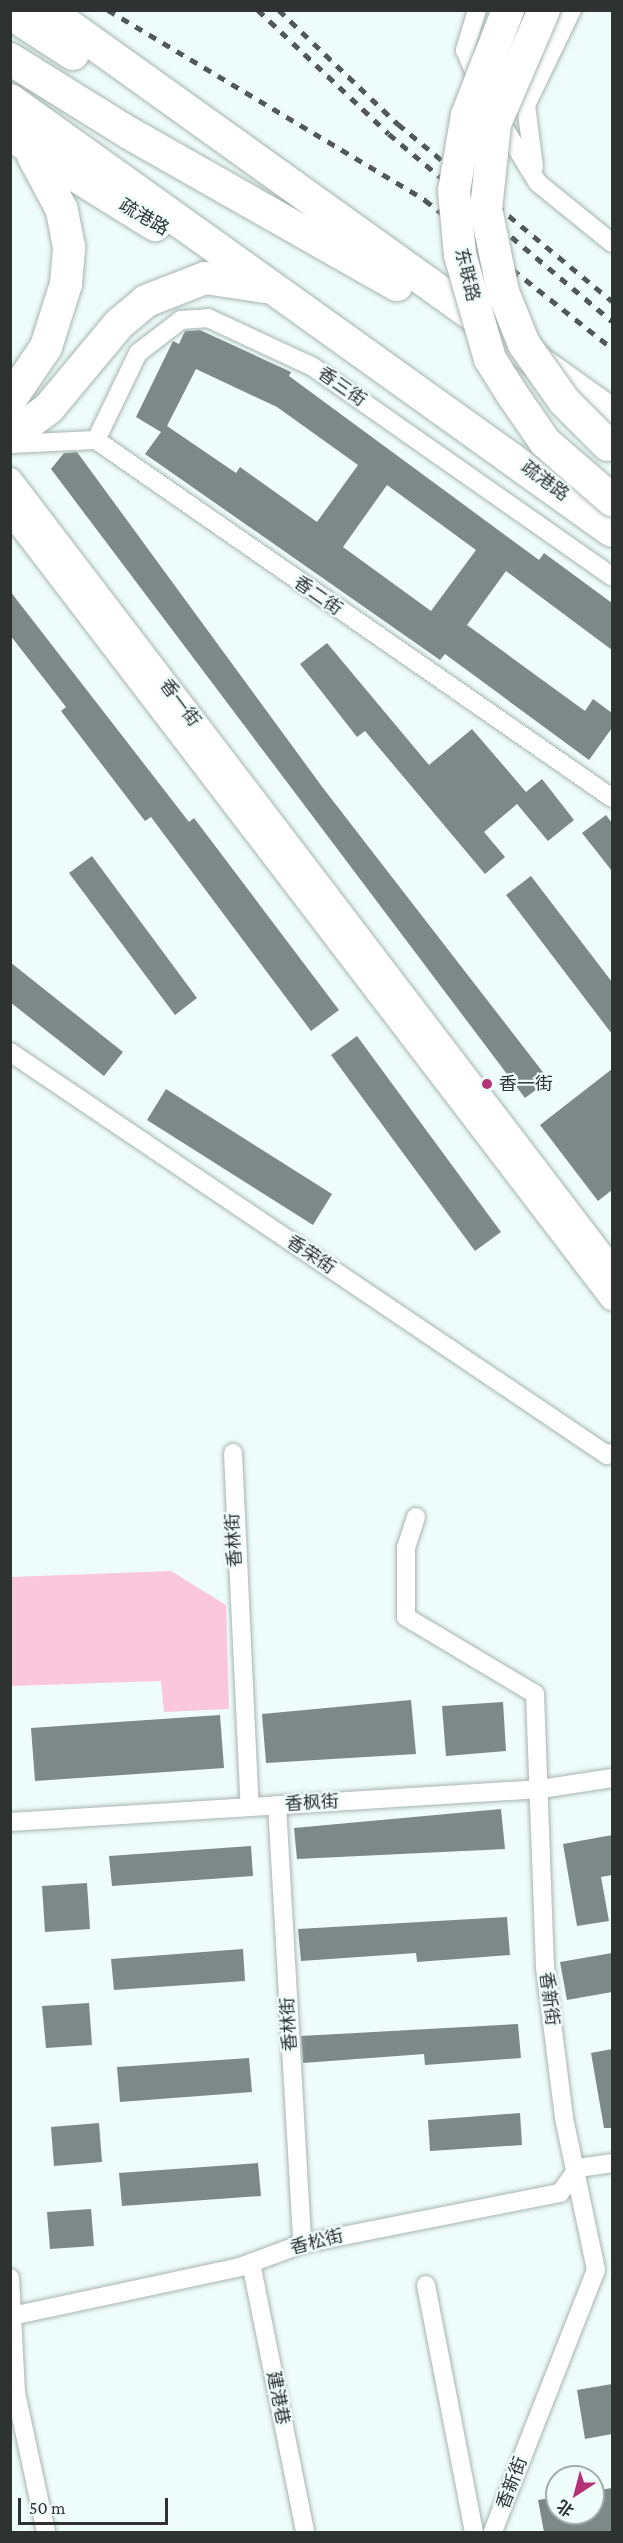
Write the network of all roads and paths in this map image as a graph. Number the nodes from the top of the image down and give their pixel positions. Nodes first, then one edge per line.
1 (47, 10) edge
2 (477, 10) edge
3 (508, 10) edge
4 (544, 10) edge
5 (572, 10) edge
6 (10, 13) edge
7 (10, 59) edge
8 (10, 100) edge
9 (18, 140) edge
10 (252, 161) junction
11 (538, 183) junction
12 (612, 243) edge
13 (281, 291) junction
14 (558, 375) junction
15 (10, 400) edge
16 (10, 437) edge
17 (96, 440) junction
18 (611, 440) edge
19 (10, 444) edge
20 (10, 480) edge
21 (612, 500) edge
22 (10, 511) edge
23 (612, 531) edge
24 (612, 576) edge
25 (612, 798) edge
26 (10, 1052) edge
27 (612, 1269) edge
28 (612, 1298) edge
29 (233, 1453) dead end
30 (612, 1453) edge
31 (416, 1517) dead end
32 (612, 1778) edge
33 (541, 1789) junction
34 (277, 1805) junction
35 (250, 1807) junction
36 (10, 1822) edge
37 (612, 2163) edge
38 (578, 2168) junction
39 (302, 2244) junction
40 (251, 2263) junction
41 (10, 2278) edge
42 (426, 2285) dead end
43 (12, 2316) junction
44 (46, 2532) edge
45 (305, 2532) edge
46 (474, 2532) edge
47 (493, 2532) edge

1 - 10 highway
2 - 11 street
3 - 21 highway, 东联路, bridge
4 - 18 highway, 东联路, bridge
5 - 11 street
6 - 10 highway
7 - 14 highway
8 - 13 highway
9 - 13 highway, 疏港路
9 - 15 highway
10 - 14 highway
11 - 12 street
13 - 16 highway
13 - 23 highway, 疏港路
14 - 18 highway
17 - 19 street
17 - 24 street, 香三街
17 - 25 street, 香二街
20 - 27 street, 香一街
22 - 28 street, 香一街
26 - 30 street, 香荣街
29 - 35 street, 香林街
31 - 33 street, 香新街
32 - 33 street, 香枫街
33 - 34 street, 香枫街
33 - 38 street, 香新街
34 - 35 street, 香枫街
34 - 39 street, 香林街
35 - 36 street, 香枫街
37 - 38 street
38 - 39 street, 香松街
38 - 47 street, 香新街
39 - 40 street, 香松街
40 - 43 street, 香松街
40 - 45 street, 建港巷
41 - 43 street
42 - 46 street
43 - 44 street

